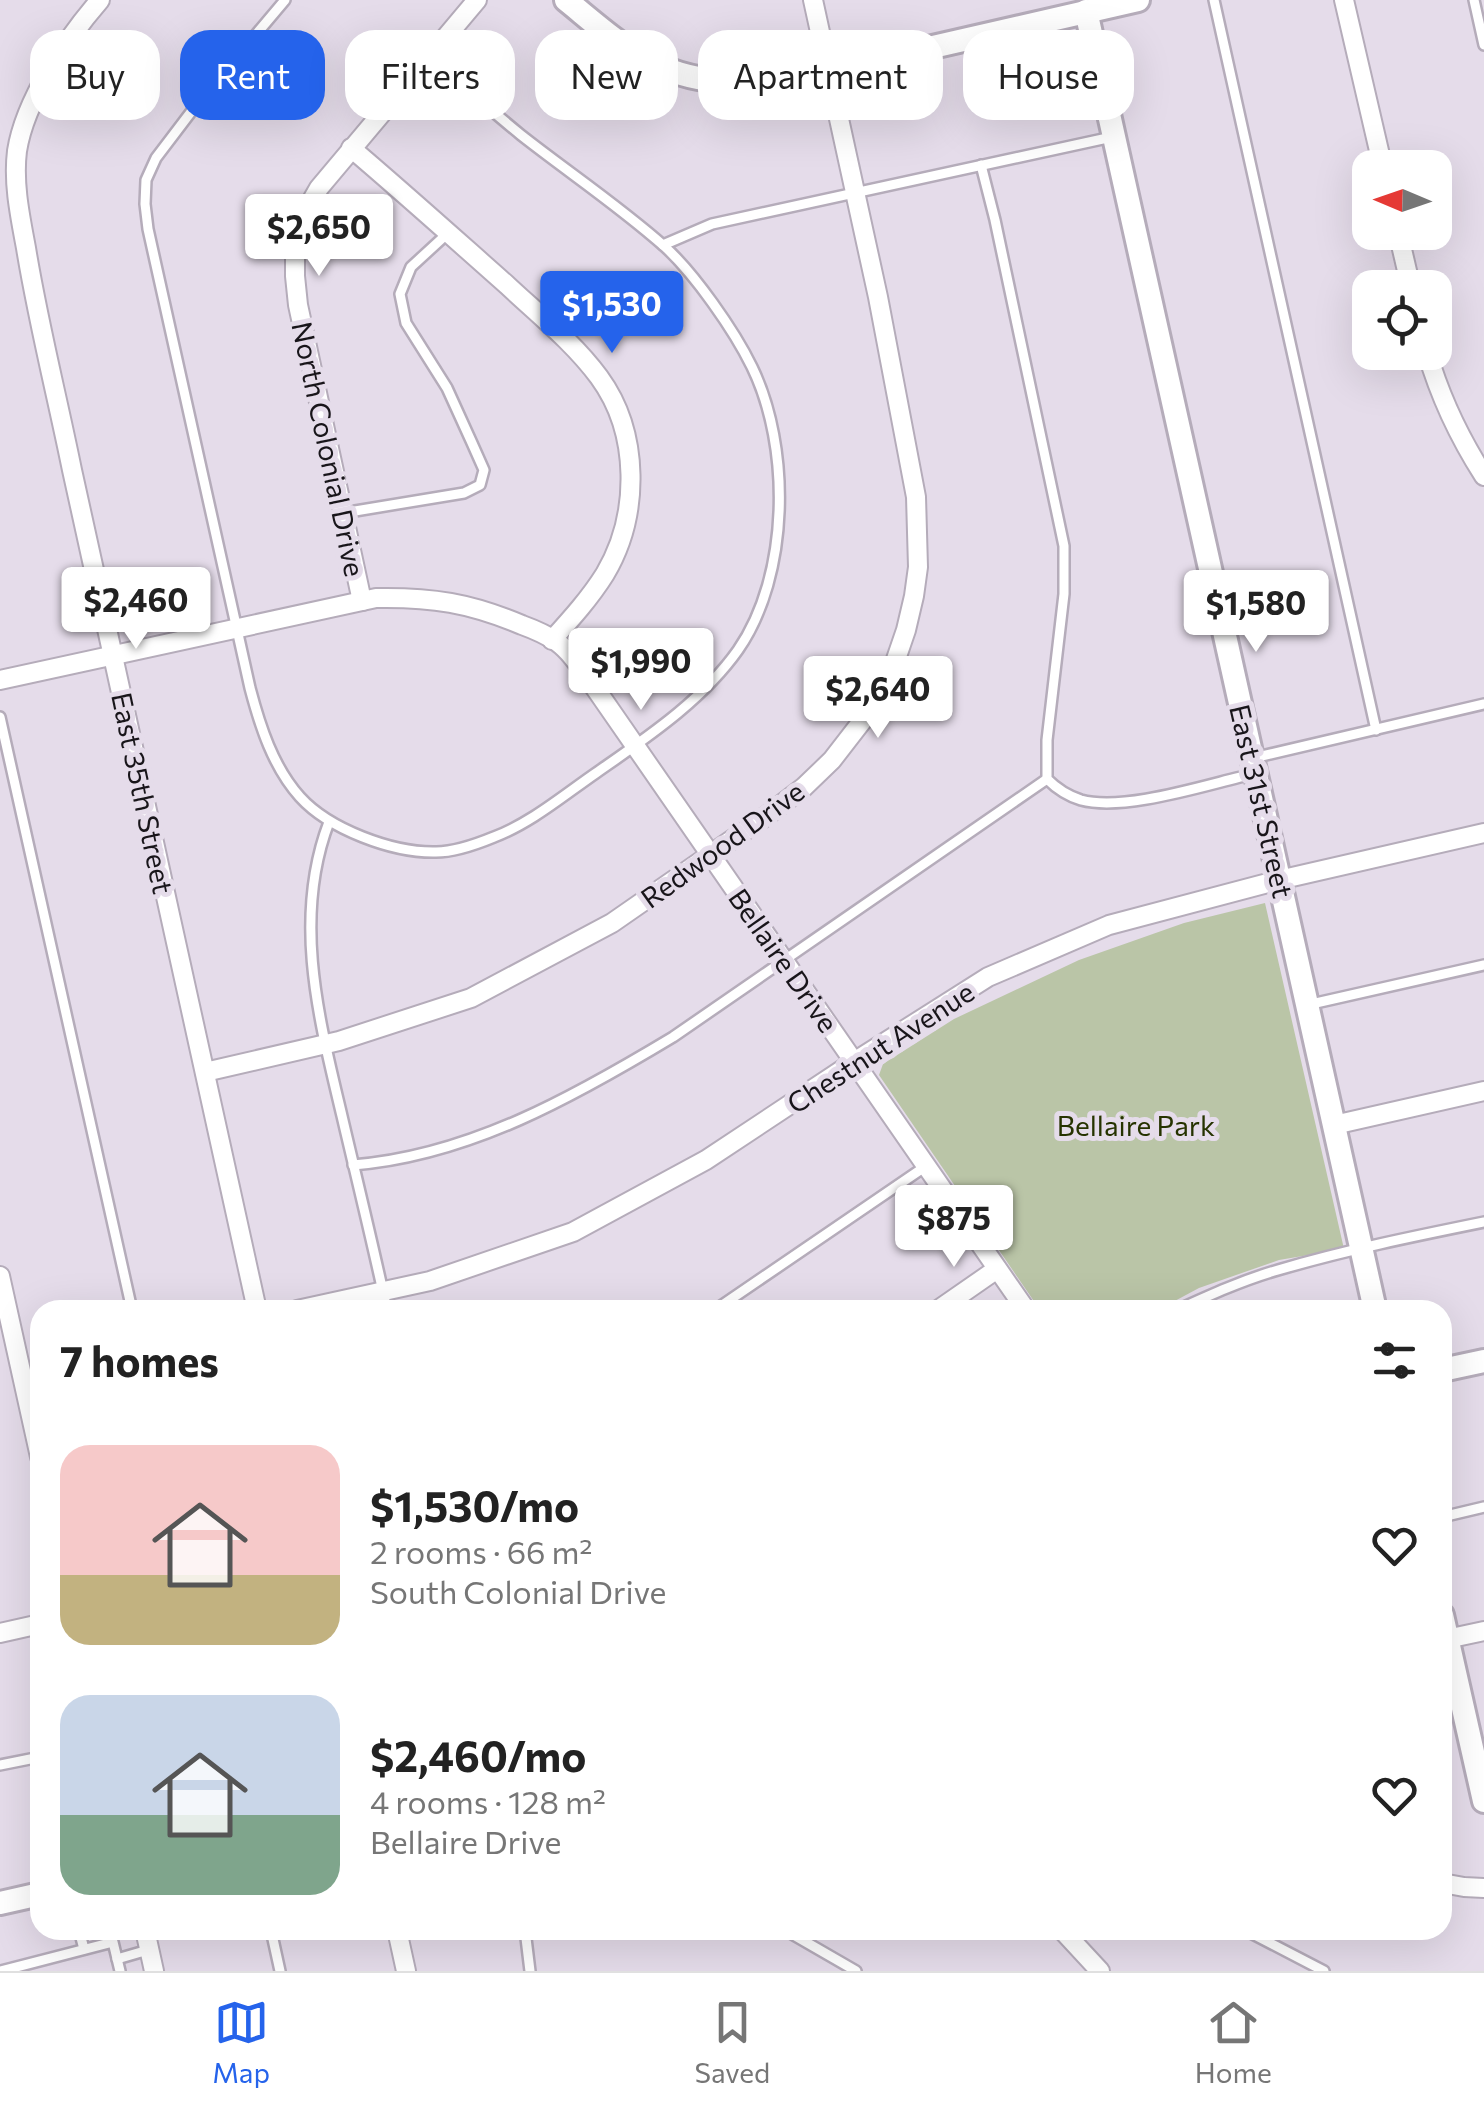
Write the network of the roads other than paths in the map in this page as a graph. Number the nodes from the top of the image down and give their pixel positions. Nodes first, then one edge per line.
1 (100, 0) edge
2 (286, 0) edge
3 (477, 0) edge
4 (566, 0) edge
5 (813, 0) edge
6 (1138, 0) edge
7 (1214, 0) edge
8 (1344, 0) edge
9 (1474, 0) edge
10 (1085, 6) edge
11 (451, 30) edge
12 (819, 30) edge
13 (943, 42) edge
14 (1484, 44) edge
15 (698, 78) edge
16 (375, 120) edge
17 (504, 120) edge
18 (839, 120) edge
19 (1114, 136) junction
20 (352, 148) junction
21 (1379, 150) edge
22 (981, 166) junction
23 (855, 194) junction
24 (448, 232) junction
25 (664, 246) junction
26 (1433, 370) edge
27 (1484, 476) edge
28 (343, 513) junction
29 (362, 601) junction
30 (236, 628) junction
31 (552, 640) junction
32 (112, 656) junction
33 (0, 680) edge
34 (1484, 704) edge
35 (0, 716) edge
36 (1376, 730) junction
37 (635, 746) junction
38 (1254, 766) junction
39 (1048, 779) junction
40 (330, 822) junction
41 (1484, 833) edge
42 (710, 855) junction
43 (1279, 880) junction
44 (784, 960) junction
45 (1484, 965) edge
46 (1307, 1006) junction
47 (325, 1045) junction
48 (854, 1062) junction
49 (204, 1072) junction
50 (1484, 1092) edge
51 (1334, 1125) junction
52 (353, 1165) junction
53 (926, 1166) junction
54 (1484, 1222) edge
55 (1361, 1249) junction
56 (998, 1269) junction
57 (0, 1276) edge
58 (130, 1300) edge
59 (255, 1300) edge
60 (385, 1300) edge
61 (730, 1300) edge
62 (953, 1300) edge
63 (1019, 1300) edge
64 (1200, 1300) edge
65 (1373, 1300) edge
66 (1484, 1362) edge
67 (1452, 1368) edge
68 (30, 1412) edge
69 (1484, 1506) edge
70 (1452, 1514) edge
71 (30, 1626) edge
72 (1484, 1631) edge
73 (0, 1632) edge
74 (1452, 1638) edge
75 (1452, 1665) edge
76 (30, 1759) edge
77 (1480, 1763) edge
78 (0, 1765) edge
79 (1484, 1802) edge
80 (1452, 1884) edge
81 (1484, 1888) edge
82 (30, 1896) edge
83 (0, 1903) edge
84 (82, 1940) edge
85 (146, 1940) edge
86 (273, 1940) edge
87 (399, 1940) edge
88 (526, 1940) edge
89 (802, 1940) edge
90 (1071, 1940) edge
91 (1264, 1940) edge
92 (84, 1950) junction
93 (149, 1950) junction
94 (117, 1959) junction
95 (1, 1971) edge
96 (120, 1971) edge
97 (154, 1971) edge
98 (280, 1971) edge
99 (406, 1971) edge
100 (530, 1971) edge
101 (856, 1971) edge
102 (1100, 1971) edge
103 (1324, 1971) edge

1 - 32 street, East 35th Street
2 - 30 lane
3 - 11 street, North Colonial Drive
4 - 15 street
5 - 12 street, Redwood Drive
6 - 10 street
7 - 36 lane
8 - 21 street
9 - 14 lane
10 - 13 street
10 - 19 street, East 31st Street
16 - 20 street, North Colonial Drive
17 - 25 lane
18 - 23 street, Redwood Drive
19 - 22 lane
19 - 38 street, East 31st Street
20 - 24 street
20 - 28 street, North Colonial Drive
22 - 23 lane
22 - 39 lane
23 - 25 lane
23 - 42 street, Redwood Drive
24 - 28 lane
24 - 31 street
25 - 37 lane
26 - 27 street
28 - 29 street, North Colonial Drive
29 - 30 street, Bellaire Drive
29 - 31 street, Bellaire Drive
30 - 32 street, Bellaire Drive
30 - 40 lane
31 - 37 street, Bellaire Drive
32 - 33 street, Bellaire Drive
32 - 49 street, East 35th Street
34 - 36 lane
35 - 58 lane
36 - 38 lane
37 - 40 lane
37 - 42 street, Bellaire Drive
38 - 39 lane
38 - 43 street, East 31st Street
39 - 44 lane
40 - 47 lane
41 - 43 street, Chestnut Avenue
42 - 44 street, Bellaire Drive
42 - 47 street, Redwood Drive
43 - 46 street, East 31st Street
43 - 48 street, Chestnut Avenue
44 - 48 street, Bellaire Drive
44 - 52 lane
45 - 46 lane
46 - 51 street, East 31st Street
47 - 49 street, Redwood Drive
47 - 52 lane
48 - 53 street, Bellaire Drive
48 - 60 street, Chestnut Avenue
49 - 59 street, East 35th Street
50 - 51 street
51 - 55 street, East 31st Street
52 - 60 lane
53 - 56 street, Bellaire Drive
53 - 61 lane
54 - 55 lane
55 - 64 lane
55 - 65 street, East 31st Street
56 - 62 street
56 - 63 street, Bellaire Drive
57 - 68 street
66 - 67 street
69 - 70 lane
71 - 73 street
72 - 74 street
75 - 77 street
76 - 78 lane
77 - 79 street
80 - 81 street
82 - 83 street
84 - 92 lane
85 - 93 street
86 - 98 lane
87 - 99 street
88 - 100 lane
89 - 101 lane
90 - 102 street
91 - 103 lane
92 - 94 lane
92 - 95 lane
93 - 94 lane
93 - 97 street
94 - 96 lane

